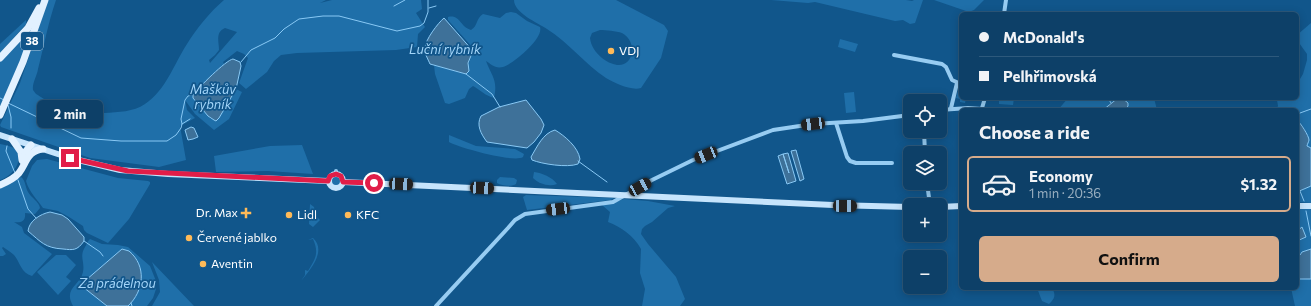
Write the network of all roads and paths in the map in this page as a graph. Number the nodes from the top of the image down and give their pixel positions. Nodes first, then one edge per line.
1 (42, 0) edge
2 (45, 0) edge
3 (1006, 0) edge
4 (1004, 12) edge
5 (894, 55) dead end
6 (0, 58) edge
7 (959, 84) edge
8 (984, 100) edge
9 (951, 108) junction
10 (982, 108) joint
11 (947, 109) edge
12 (0, 115) edge
13 (903, 116) edge
14 (836, 123) junction
15 (1, 135) edge
16 (12, 139) junction
17 (31, 146) junction
18 (43, 149) junction
19 (31, 153) junction
20 (22, 162) junction
21 (892, 163) dead end
22 (14, 175) junction
23 (328, 181) junction
24 (343, 182) junction
25 (0, 184) edge
26 (626, 195) junction
27 (959, 206) edge
28 (1299, 206) edge
29 (1311, 206) edge
30 (903, 207) edge
31 (947, 207) edge
32 (436, 306) edge

1 - 6 main road
2 - 12 main road, 38
3 - 4 street
5 - 7 street
7 - 9 street
8 - 10 street
9 - 10 street
9 - 11 street
13 - 14 street
14 - 21 street
14 - 26 street
15 - 16 main road
16 - 17 main road
16 - 20 main road
17 - 18 main road
17 - 19 main road
17 - 20 main road
18 - 19 main road
18 - 23 main road
19 - 22 main road
20 - 22 main road
22 - 25 main road
23 - 24 main road
23 - 24 main road
24 - 26 main road
26 - 30 main road
26 - 32 street
27 - 31 main road
28 - 29 main road

